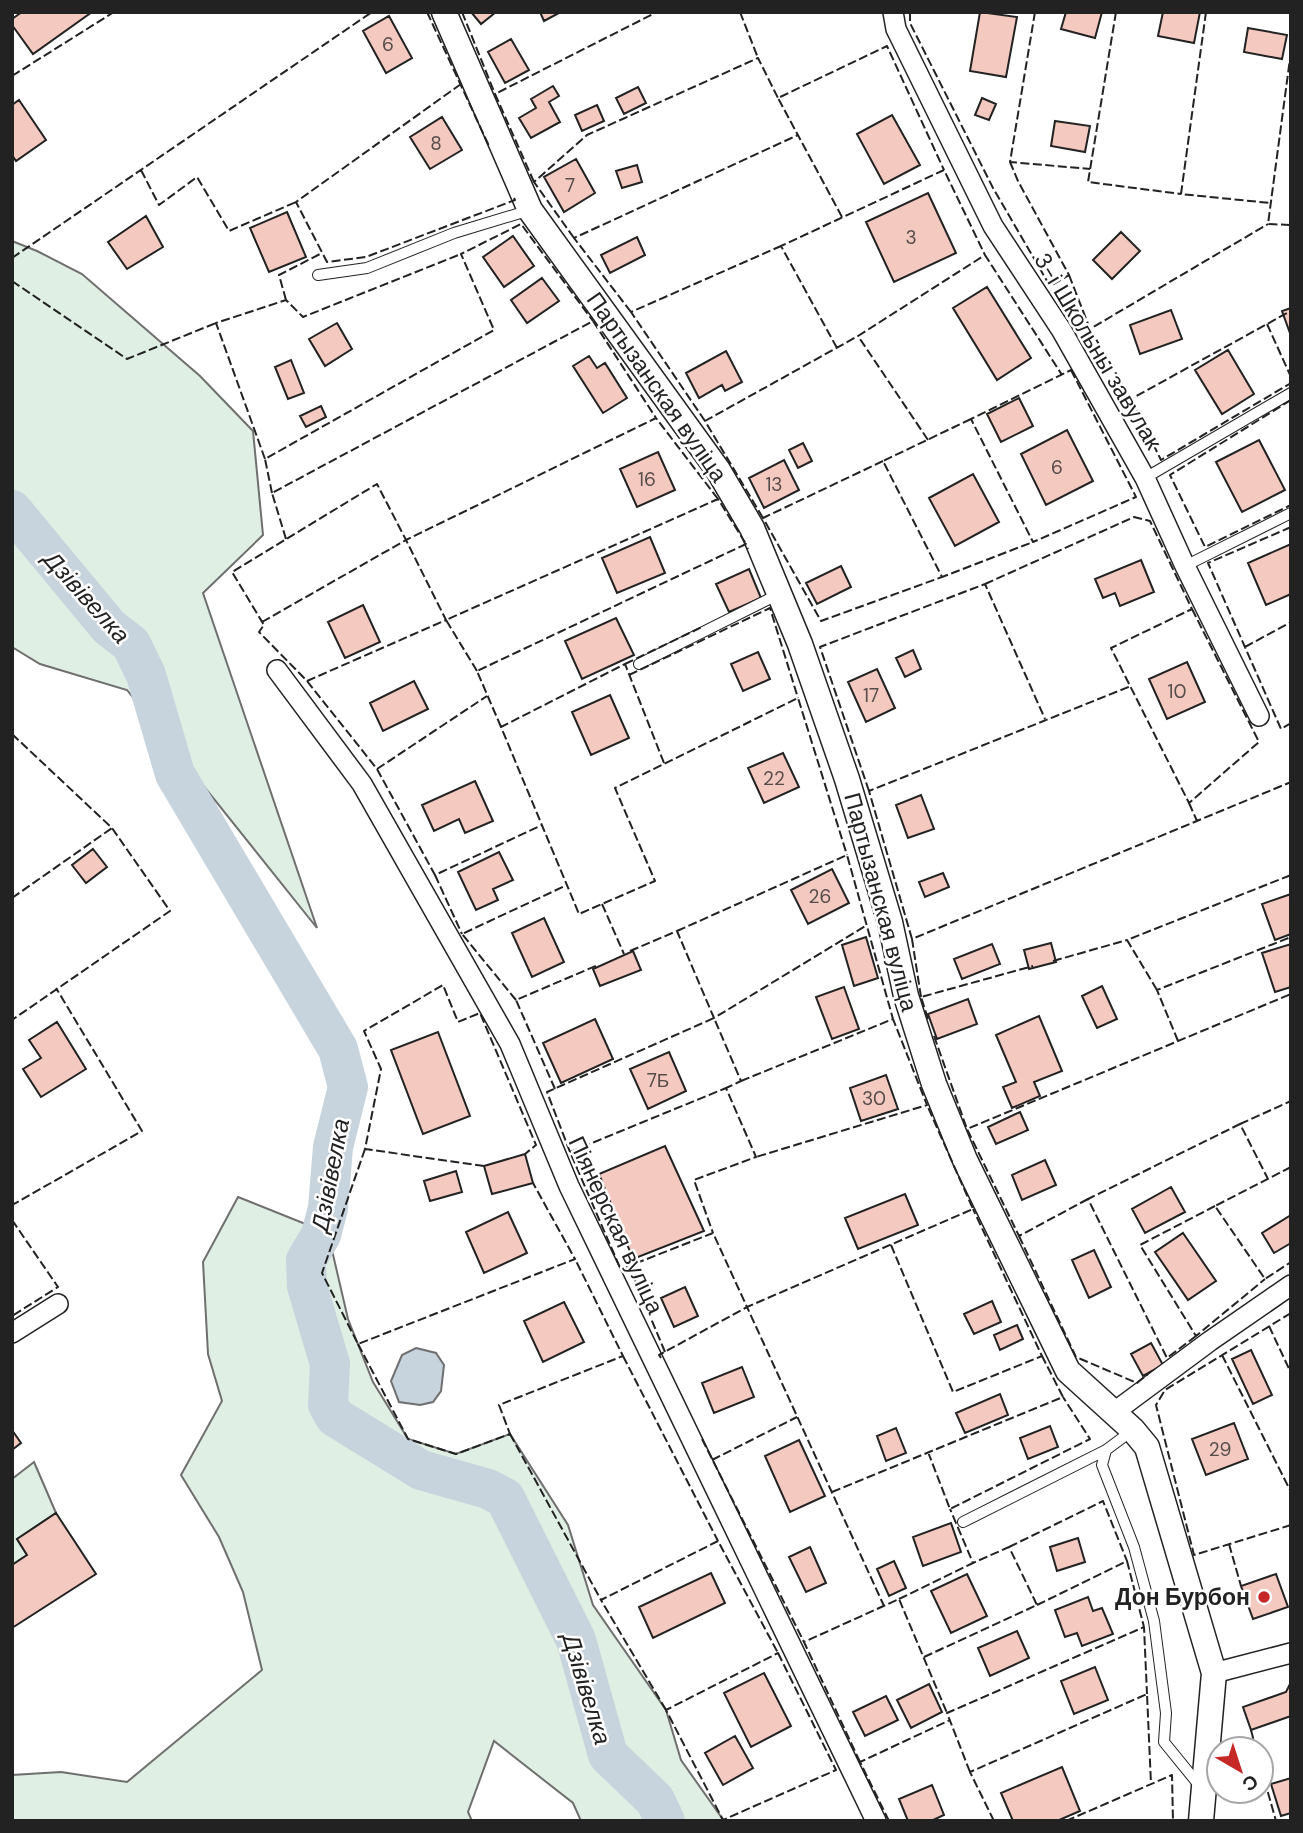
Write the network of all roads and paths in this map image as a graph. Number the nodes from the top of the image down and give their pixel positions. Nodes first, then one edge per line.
1 (444, 12) edge
2 (893, 12) edge
3 (530, 210) junction
4 (318, 275) dead end
5 (1291, 393) edge
6 (1145, 478) junction
7 (1291, 513) edge
8 (1185, 566) junction
9 (779, 593) junction
10 (639, 664) dead end
11 (277, 670) dead end
12 (1259, 716) dead end
13 (1291, 1284) edge
14 (58, 1304) dead end
15 (12, 1333) edge
16 (1113, 1413) junction
17 (1133, 1430) junction
18 (1106, 1450) junction
19 (963, 1522) dead end
20 (1291, 1653) edge
21 (1214, 1673) junction
22 (1203, 1791) junction
23 (876, 1821) edge
24 (1201, 1821) edge

1 - 3 street, Партызанская вуліца
2 - 6 street, 3-і Школьны завулак
3 - 4 lane
3 - 9 street, Партызанская вуліца
5 - 6 lane
6 - 8 street, 3-і Школьны завулак
7 - 8 lane
8 - 12 street, 3-і Школьны завулак
9 - 10 lane
9 - 16 street, Партызанская вуліца
11 - 23 street, Піянерская вуліца
13 - 16 street
14 - 15 street
16 - 17 street, Партызанская вуліца
17 - 18 lane
17 - 21 street, Партызанская вуліца
18 - 19 lane
18 - 22 lane
20 - 21 street
21 - 22 street, Партызанская вуліца
22 - 24 street, Партызанская вуліца

